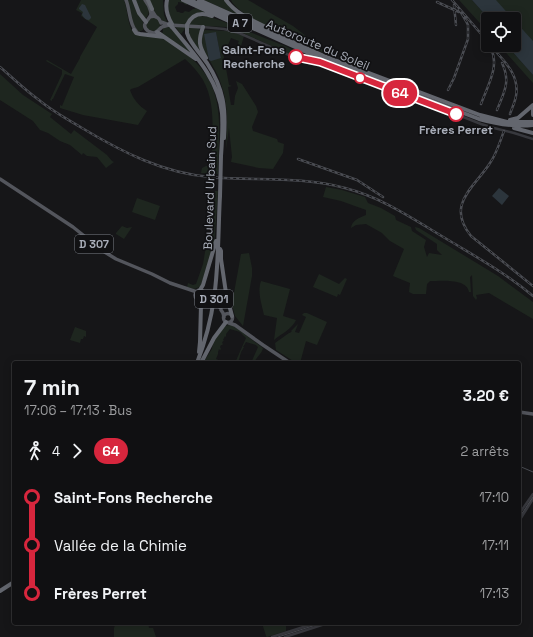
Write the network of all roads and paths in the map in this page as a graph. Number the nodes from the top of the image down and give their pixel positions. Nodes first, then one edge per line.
1 (126, 0) edge
2 (134, 0) edge
3 (145, 0) edge
4 (166, 0) edge
5 (183, 0) edge
6 (190, 0) edge
7 (199, 0) edge
8 (226, 0) edge
9 (230, 0) edge
10 (148, 2) edge
11 (152, 9) joint
12 (150, 17) junction
13 (156, 17) junction
14 (146, 22) junction
15 (161, 22) junction
16 (256, 22) junction
17 (235, 24) junction
18 (171, 25) junction
19 (203, 27) junction
20 (146, 28) junction
21 (161, 28) junction
22 (134, 30) junction
23 (149, 32) junction
24 (157, 32) junction
25 (141, 33) junction
26 (165, 37) junction
27 (291, 44) junction
28 (207, 72) junction
29 (533, 105) edge
30 (533, 110) edge
31 (533, 115) edge
32 (479, 119) junction
33 (496, 120) junction
34 (533, 122) edge
35 (533, 125) edge
36 (533, 133) edge
37 (225, 134) junction
38 (533, 139) edge
39 (222, 156) junction
40 (0, 179) edge
41 (221, 196) junction
42 (218, 233) junction
43 (220, 249) junction
44 (197, 292) junction
45 (204, 299) junction
46 (221, 309) junction
47 (231, 316) junction
48 (224, 317) junction
49 (228, 323) junction
50 (243, 331) junction
51 (198, 361) edge
52 (199, 361) edge
53 (199, 361) edge
54 (199, 361) edge
55 (287, 361) edge
56 (521, 412) edge
57 (533, 414) edge
58 (533, 494) edge
59 (533, 499) edge
60 (521, 511) edge
61 (521, 518) edge
62 (12, 584) edge
63 (0, 593) edge
64 (310, 625) edge
65 (322, 625) edge
66 (272, 637) edge
67 (285, 637) edge

1 - 22 main road
2 - 14 highway
3 - 10 main road
4 - 18 highway, D 301
5 - 17 highway
6 - 27 highway, Autoroute du Soleil / A 7
7 - 27 highway, Autoroute du Soleil / A 7
8 - 16 highway
9 - 16 highway
10 - 11 highway
10 - 12 main road
11 - 13 main road
12 - 13 main road
12 - 14 main road
13 - 15 main road
14 - 20 main road
15 - 18 main road
15 - 21 main road
16 - 27 highway
17 - 27 highway
17 - 37 highway
18 - 19 main road
18 - 21 main road
18 - 28 highway, Boulevard Urbain Sud / D 301
18 - 37 highway, D 301
19 - 37 highway
19 - 38 street
20 - 23 main road
20 - 25 main road
21 - 24 main road
22 - 25 main road
22 - 26 highway
23 - 24 main road
23 - 25 main road
24 - 26 highway
26 - 28 highway
27 - 32 highway, Autoroute du Soleil / A 7
27 - 33 highway, Autoroute du Soleil / A 7
28 - 39 highway, Boulevard Urbain Sud / D 301
29 - 33 highway
30 - 31 highway
32 - 35 highway, Autoroute du Soleil / A 7
32 - 36 highway
33 - 34 highway, Autoroute du Soleil / A 7
37 - 39 highway, Boulevard Urbain Sud / D 301
39 - 41 highway, Boulevard Urbain Sud / D 301, bridge
40 - 44 main road, D 307
41 - 42 highway, Boulevard Urbain Sud / D 301
41 - 43 highway, Boulevard Urbain Sud / D 301
42 - 44 highway
42 - 52 highway, Boulevard Urbain Sud / D 301
43 - 47 highway
43 - 53 highway, Boulevard Urbain Sud / D 301
44 - 45 main road
44 - 45 main road
45 - 46 main road, bridge
45 - 51 highway
46 - 47 main road
46 - 48 main road
47 - 48 main road
47 - 49 main road
47 - 50 main road
48 - 49 main road
49 - 50 main road
49 - 54 highway
50 - 55 main road
56 - 57 main road
58 - 60 street
59 - 61 street
62 - 63 highway
64 - 66 street
65 - 67 street

